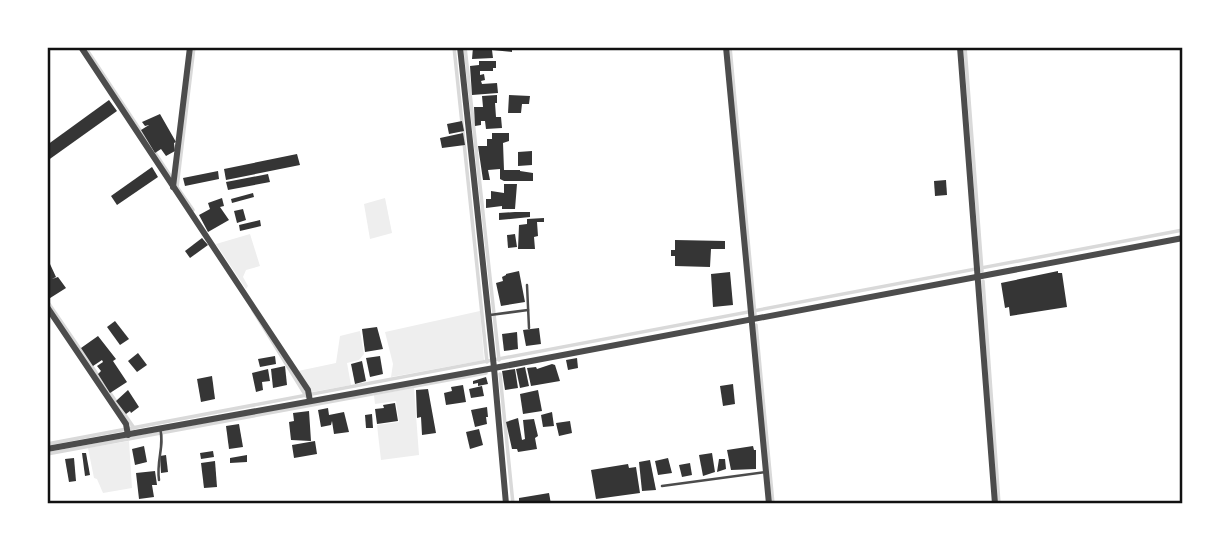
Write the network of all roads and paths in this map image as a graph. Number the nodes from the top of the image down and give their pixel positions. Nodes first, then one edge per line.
1 (81, 47) edge
2 (190, 47) edge
3 (460, 47) edge
4 (726, 47) edge
5 (960, 47) edge
6 (173, 187) junction
7 (1183, 239) edge
8 (977, 272) junction
9 (527, 285) dead end
10 (47, 307) edge
11 (528, 310) junction
12 (492, 315) junction
13 (752, 315) junction
14 (529, 328) dead end
15 (494, 364) junction
16 (310, 397) junction
17 (127, 430) junction
18 (161, 431) junction
19 (47, 449) edge
20 (766, 472) junction
21 (159, 480) dead end
22 (662, 486) dead end
23 (506, 504) edge
24 (769, 504) edge
25 (995, 504) edge

1 - 6 street
2 - 6 street
3 - 12 street
4 - 13 street
5 - 8 street
6 - 16 street
7 - 8 street
8 - 13 street
8 - 25 street
9 - 11 lane
10 - 17 street
11 - 12 lane
11 - 14 lane
12 - 15 street
13 - 15 street
13 - 20 street
15 - 16 street
15 - 23 street
16 - 18 street
17 - 18 street
17 - 19 street
18 - 21 lane
20 - 22 lane
20 - 24 street

